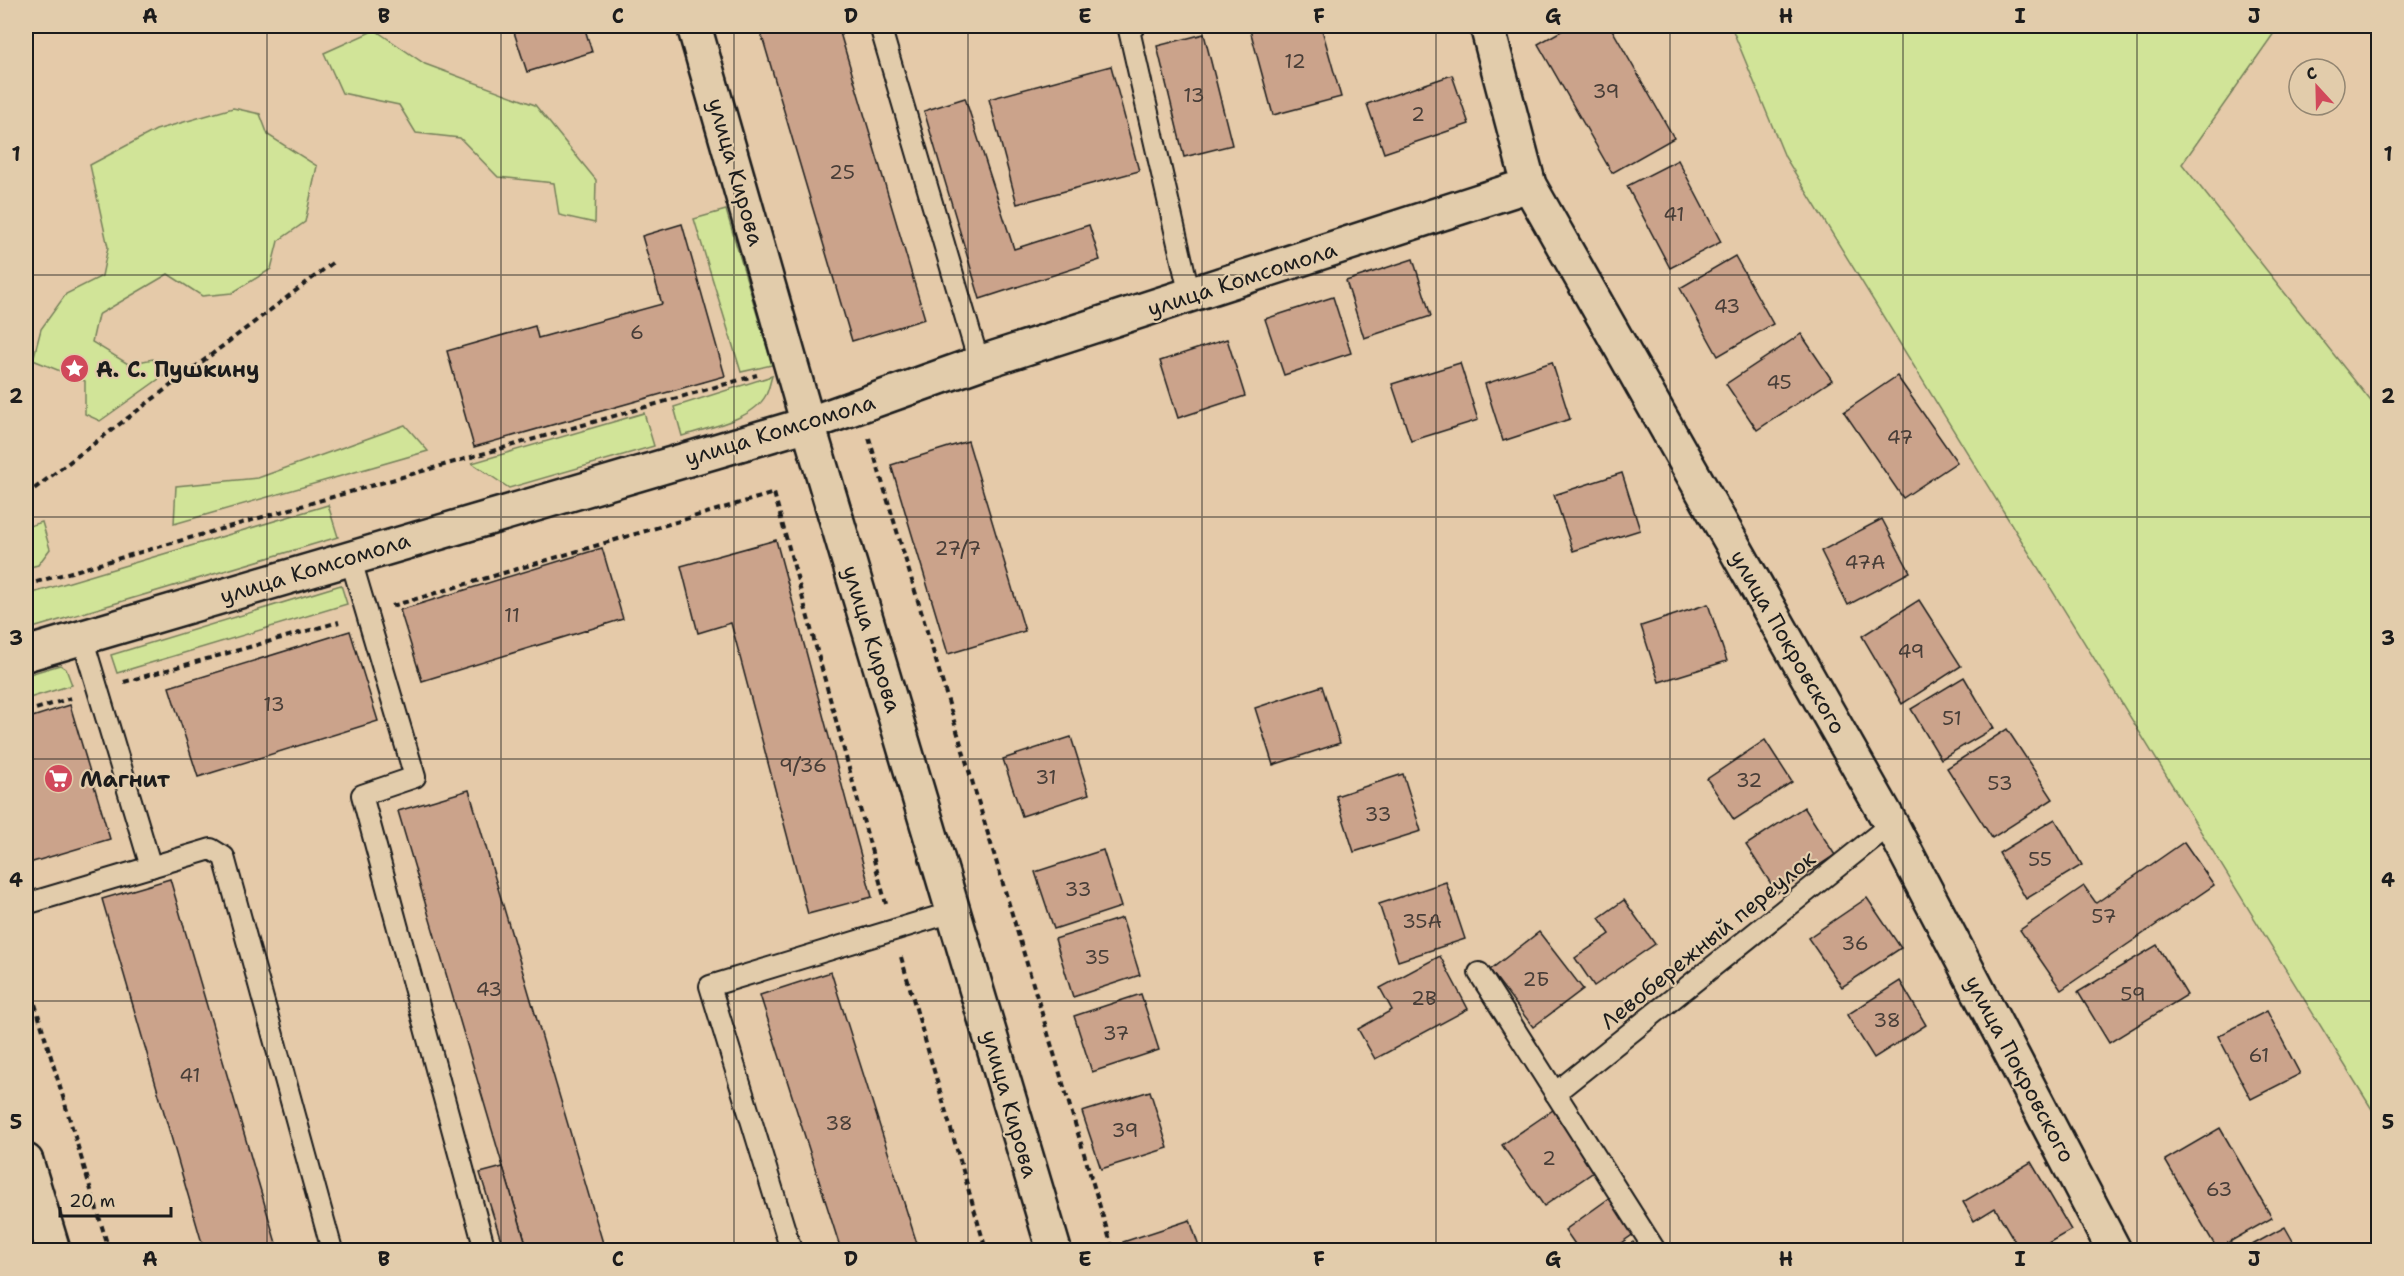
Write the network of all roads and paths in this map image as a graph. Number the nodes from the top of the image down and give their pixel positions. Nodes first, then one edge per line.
1 (694, 26) edge
2 (880, 26) edge
3 (1135, 26) edge
4 (1487, 26) edge
5 (1529, 185) junction
6 (335, 261) dead end
7 (1190, 296) junction
8 (979, 363) junction
9 (792, 365) junction
10 (860, 406) junction
11 (808, 424) junction
12 (26, 495) edge
13 (350, 557) junction
14 (26, 585) edge
15 (367, 614) junction
16 (82, 637) junction
17 (26, 654) edge
18 (98, 690) junction
19 (26, 712) edge
20 (1892, 824) junction
21 (151, 867) junction
22 (26, 904) edge
23 (953, 912) junction
24 (893, 930) junction
25 (1479, 973) dead end
26 (26, 974) edge
27 (1554, 1093) junction
28 (26, 1161) edge
29 (53, 1251) edge
30 (109, 1251) edge
31 (332, 1251) edge
32 (485, 1251) edge
33 (791, 1251) edge
34 (986, 1251) edge
35 (1054, 1251) edge
36 (1113, 1251) edge
37 (1655, 1251) edge
38 (2115, 1251) edge

1 - 9 street, улица Кирова
2 - 8 lane
3 - 7 lane
4 - 5 street, улица Покровского
5 - 7 street, улица Комсомола
5 - 20 street, улица Покровского
6 - 12 path
7 - 8 street, улица Комсомола
8 - 10 street, улица Комсомола
9 - 11 street, улица Кирова
9 - 14 path
10 - 11 street, улица Комсомола
10 - 36 path
11 - 13 street, улица Комсомола
11 - 23 street, улица Кирова
13 - 15 lane
13 - 16 street, улица Комсомола
15 - 18 path
15 - 24 path
15 - 32 lane
16 - 17 street, улица Комсомола
16 - 18 lane
18 - 19 path
18 - 21 lane
20 - 27 lane, Левобережный переулок
20 - 38 street, улица Покровского
21 - 22 lane
21 - 31 lane
23 - 24 lane
23 - 35 street, улица Кирова
24 - 33 lane
24 - 34 path
25 - 27 lane
26 - 30 path
27 - 37 lane
28 - 29 street

